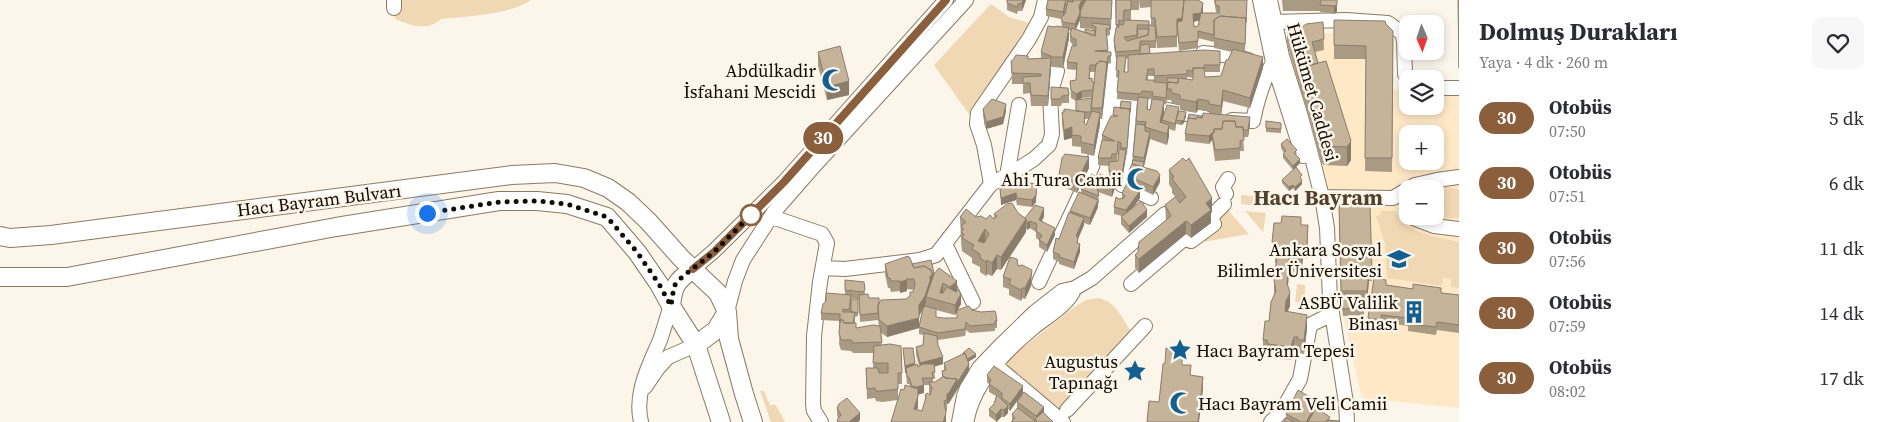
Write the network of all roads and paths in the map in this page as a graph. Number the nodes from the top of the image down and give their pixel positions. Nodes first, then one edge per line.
1 (946, 0) edge
2 (966, 0) edge
3 (1045, 0) edge
4 (1114, 0) edge
5 (1260, 0) edge
6 (1270, 0) edge
7 (1274, 22) junction
8 (1191, 54) edge
9 (1273, 62) junction
10 (1405, 70) edge
11 (1057, 71) dead end
12 (1444, 88) edge
13 (1459, 88) edge
14 (1109, 101) junction
15 (1134, 104) junction
16 (1019, 105) dead end
17 (1007, 176) junction
18 (1459, 177) edge
19 (1228, 179) dead end
20 (991, 184) junction
21 (1317, 196) junction
22 (1151, 198) dead end
23 (1393, 198) junction
24 (1399, 208) edge
25 (1165, 214) edge
26 (772, 216) junction
27 (1431, 225) edge
28 (1459, 229) edge
29 (0, 236) edge
30 (945, 244) junction
31 (823, 268) junction
32 (693, 269) junction
33 (0, 277) edge
34 (1039, 282) dead end
35 (1131, 284) dead end
36 (973, 302) dead end
37 (671, 306) junction
38 (726, 312) junction
39 (1332, 314) junction
40 (1145, 326) dead end
41 (696, 345) junction
42 (992, 362) junction
43 (641, 394) junction
44 (1065, 416) edge
45 (641, 422) edge
46 (721, 422) edge
47 (753, 422) edge
48 (821, 422) edge
49 (958, 422) edge
50 (966, 422) edge
51 (1271, 422) edge
52 (1347, 422) edge

1 - 32 street
2 - 26 street
3 - 20 street
4 - 14 street
5 - 9 street
6 - 7 street, Hükümet Caddesi
7 - 10 street
7 - 21 street, Hükümet Caddesi
8 - 9 street
9 - 15 street
9 - 21 street
11 - 17 street
12 - 13 street
14 - 15 street
14 - 34 street
15 - 22 street
16 - 17 street
17 - 20 street
18 - 23 street
19 - 35 street
20 - 30 street
21 - 23 street
21 - 39 street, Hükümet Caddesi
23 - 24 street
25 - 42 street
26 - 31 street
26 - 38 street
27 - 28 street
29 - 32 main road, Hacı Bayram Bulvarı
30 - 31 street
30 - 36 street
31 - 48 street
32 - 37 main road
32 - 38 main road, Hacı Bayram Bulvarı
33 - 37 main road, Hacı Bayram Bulvarı
37 - 41 main road, Hacı Bayram Bulvarı
37 - 43 street
38 - 41 main road
38 - 47 main road, Hacı Bayram Bulvarı
39 - 51 street
39 - 52 street, Hükümet Caddesi
40 - 44 street
41 - 43 street
41 - 46 main road, Hacı Bayram Bulvarı
42 - 44 street
42 - 49 street
42 - 50 street
43 - 45 street

